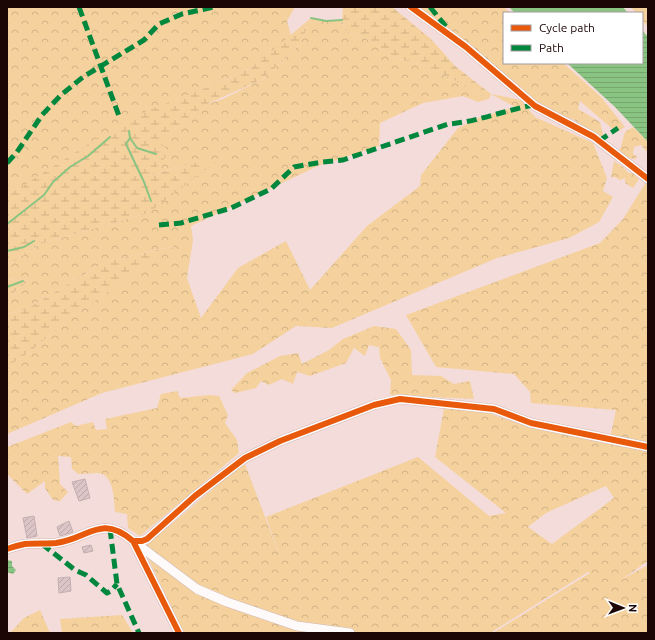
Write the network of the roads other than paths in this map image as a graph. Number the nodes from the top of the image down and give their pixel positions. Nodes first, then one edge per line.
1 (411, 7) edge
2 (648, 178) edge
3 (648, 447) edge
4 (133, 541) junction
5 (7, 549) edge
6 (179, 633) edge
7 (350, 633) edge

1 - 2 street
3 - 4 street
4 - 5 street
4 - 6 street
4 - 7 street

